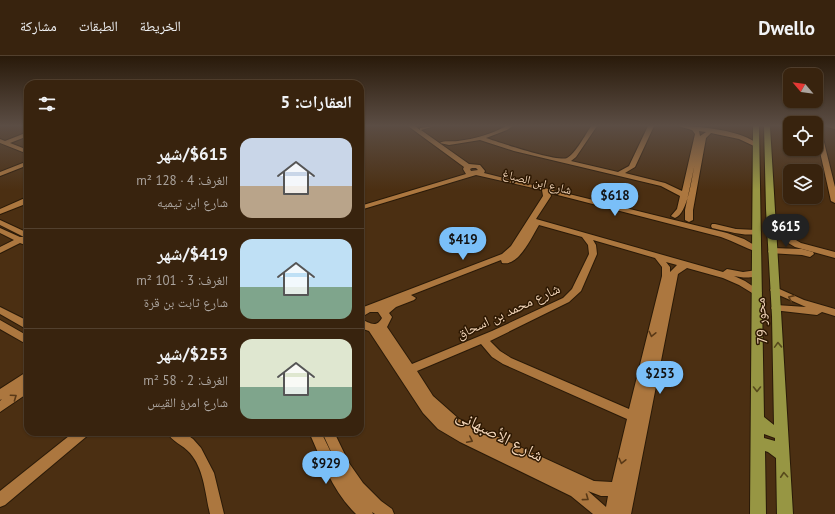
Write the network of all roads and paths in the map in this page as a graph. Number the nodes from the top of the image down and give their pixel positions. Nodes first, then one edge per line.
1 (441, 147) edge
2 (455, 147) edge
3 (509, 147) edge
4 (580, 147) edge
5 (585, 147) edge
6 (641, 147) edge
7 (696, 147) edge
8 (700, 147) edge
9 (756, 147) edge
10 (768, 147) edge
11 (828, 147) edge
12 (450, 149) joint
13 (823, 151) edge
14 (562, 161) junction
15 (24, 165) edge
16 (584, 166) junction
17 (632, 167) junction
18 (694, 168) junction
19 (473, 170) junction
20 (0, 174) edge
21 (618, 174) junction
22 (757, 174) junction
23 (835, 175) edge
24 (769, 177) junction
25 (644, 180) junction
26 (663, 184) junction
27 (686, 185) junction
28 (544, 188) junction
29 (561, 193) junction
30 (684, 194) junction
31 (834, 197) edge
32 (24, 198) edge
33 (364, 201) edge
34 (24, 202) edge
35 (364, 207) edge
36 (0, 208) edge
37 (0, 212) edge
38 (675, 216) junction
39 (535, 219) junction
40 (689, 220) junction
41 (0, 222) edge
42 (771, 229) junction
43 (0, 230) edge
44 (757, 232) junction
45 (736, 235) junction
46 (23, 237) edge
47 (586, 237) junction
48 (613, 244) junction
49 (0, 246) edge
50 (757, 249) junction
51 (800, 249) junction
52 (0, 250) edge
53 (639, 250) junction
54 (772, 251) junction
55 (593, 254) junction
56 (835, 256) edge
57 (659, 258) junction
58 (835, 260) edge
59 (685, 265) junction
60 (757, 272) junction
61 (456, 278) junction
62 (739, 278) junction
63 (775, 290) junction
64 (757, 293) junction
65 (776, 308) junction
66 (0, 310) edge
67 (365, 311) edge
68 (384, 312) junction
69 (835, 313) edge
70 (15, 318) junction
71 (835, 318) edge
72 (24, 324) edge
73 (1, 326) edge
74 (364, 326) edge
75 (377, 327) junction
76 (24, 340) edge
77 (483, 340) junction
78 (410, 369) junction
79 (24, 378) edge
80 (24, 390) edge
81 (0, 394) edge
82 (0, 407) edge
83 (638, 418) junction
84 (757, 418) junction
85 (781, 424) junction
86 (78, 436) edge
87 (179, 436) edge
88 (317, 436) edge
89 (330, 436) edge
90 (757, 451) junction
91 (782, 456) junction
92 (616, 489) junction
93 (0, 500) edge
94 (362, 509) edge
95 (217, 514) edge
96 (387, 514) edge
97 (603, 514) edge
98 (611, 514) edge
99 (624, 514) edge
100 (758, 514) edge
101 (785, 514) edge

1 - 19 street
2 - 12 street
3 - 14 street
4 - 14 street
5 - 16 street
6 - 17 street
7 - 18 street
8 - 18 street
9 - 22 main road, محور 79
10 - 24 main road, محور 79
11 - 23 street
12 - 19 street
13 - 31 street
14 - 16 street
15 - 20 street
16 - 21 street
17 - 21 street
17 - 25 street
18 - 27 street
18 - 40 street
19 - 28 street, شارع ابن الصباغ
19 - 33 street, شارع ابن الصباغ
19 - 35 street, شارع ابن الصباغ
19 - 38 street, شارع ابن الصباغ
21 - 25 street
22 - 24 main road
22 - 44 main road, محور 79
24 - 42 main road, محور 79
25 - 26 street
26 - 27 street
26 - 30 street
27 - 30 street
28 - 29 street, شارع ابن الصباغ
28 - 39 street
29 - 39 street
29 - 45 street, شارع ابن الصباغ
30 - 38 street
32 - 36 street
34 - 37 street
38 - 40 street, شارع ابن الصباغ
39 - 47 street
39 - 53 street
39 - 61 street
40 - 45 street, شارع ابن الصباغ
41 - 46 street
42 - 51 street
42 - 54 main road, محور 79
43 - 46 street
44 - 45 street, شارع ابن الصباغ
44 - 50 main road, محور 79
45 - 50 street, شارع ابن الصباغ
46 - 49 street
46 - 52 street
47 - 48 street
47 - 55 street
48 - 53 street
48 - 55 street
50 - 60 main road, محور 79
51 - 54 street
51 - 56 street
51 - 58 street
53 - 57 street
53 - 62 street
54 - 63 main road, محور 79
55 - 77 street, شارع محمد بن اسحاق
57 - 59 street
57 -> 83 street
59 - 62 street
59 - 83 street
60 - 62 street
60 - 64 main road, محور 79
61 - 67 street
61 - 68 street
62 - 64 street
63 - 65 main road, محور 79
69 -> 63 street
64 -> 84 main road, محور 79
65 - 71 street
85 -> 65 main road, محور 79
66 - 70 street
67 - 68 street
68 - 75 street
70 - 72 street
70 - 73 street
73 - 76 street
74 - 75 street
75 - 78 street, شارع الأصبهانى
75 -> 97 street, شارع الأصبهانى
77 - 78 street, شارع محمد بن اسحاق
77 - 83 street
78 - 92 street, شارع الأصبهانى
79 - 81 street
82 -> 80 street
83 -> 92 street
83 - 99 street
84 - 85 main road
84 - 90 main road, محور 79
85 - 91 main road, محور 79
86 - 93 street
87 - 95 street
88 - 94 street
89 - 94 street
90 - 91 main road
90 - 100 main road, محور 79
101 -> 91 main road, محور 79
92 - 98 street
94 - 96 street

